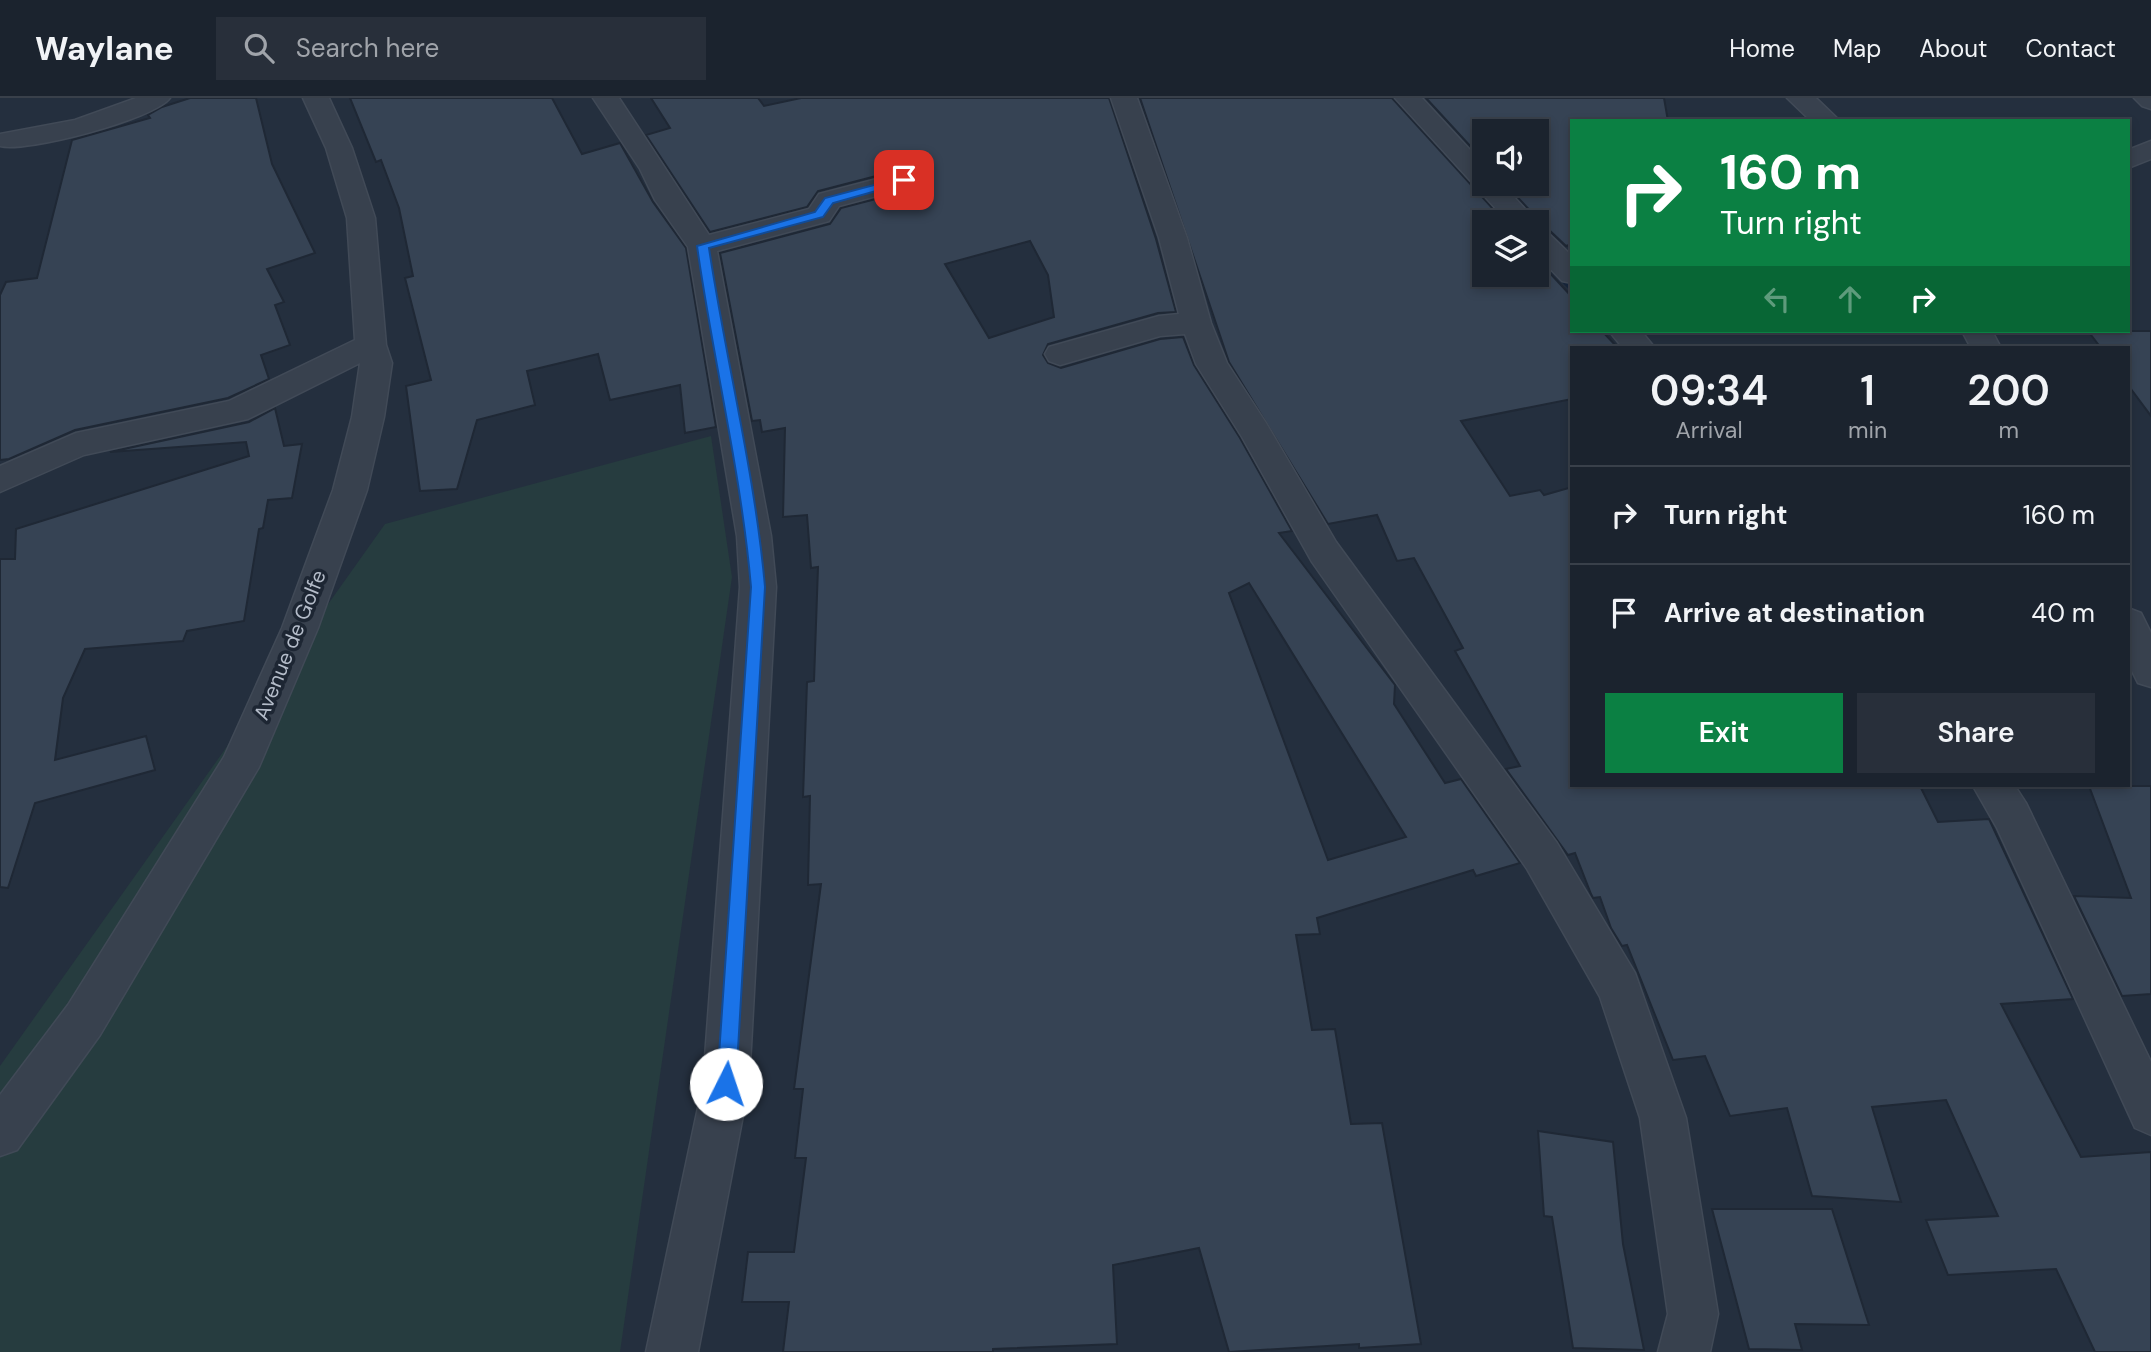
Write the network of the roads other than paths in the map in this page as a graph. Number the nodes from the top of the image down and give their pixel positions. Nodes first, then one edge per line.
1 (157, 98) edge
2 (316, 98) edge
3 (606, 98) edge
4 (1124, 98) edge
5 (1408, 98) edge
6 (1810, 99) edge
7 (1825, 119) edge
8 (7, 140) dead end
9 (2151, 149) edge
10 (2130, 159) edge
11 (1472, 168) edge
12 (904, 180) dead end
13 (1498, 196) edge
14 (1512, 210) edge
15 (702, 246) junction
16 (1549, 250) edge
17 (1570, 272) edge
18 (1195, 323) junction
19 (1626, 333) edge
20 (371, 345) junction
21 (1638, 346) edge
22 (1060, 354) dead end
23 (0, 480) edge
24 (2130, 627) edge
25 (2151, 671) edge
26 (1994, 787) edge
27 (2151, 1112) edge
28 (0, 1133) edge
29 (672, 1352) edge
30 (1684, 1352) edge

1 - 8 street
2 - 20 street, Avenue de Golfe
3 - 15 street
4 - 18 street
5 - 11 street
6 - 7 street
9 - 10 street
12 - 15 street
13 - 14 street
15 - 29 street
16 - 17 street
18 - 22 street
18 - 30 street
19 - 21 street
20 - 23 street
20 - 28 street, Avenue de Golfe
24 - 25 street
26 - 27 street

